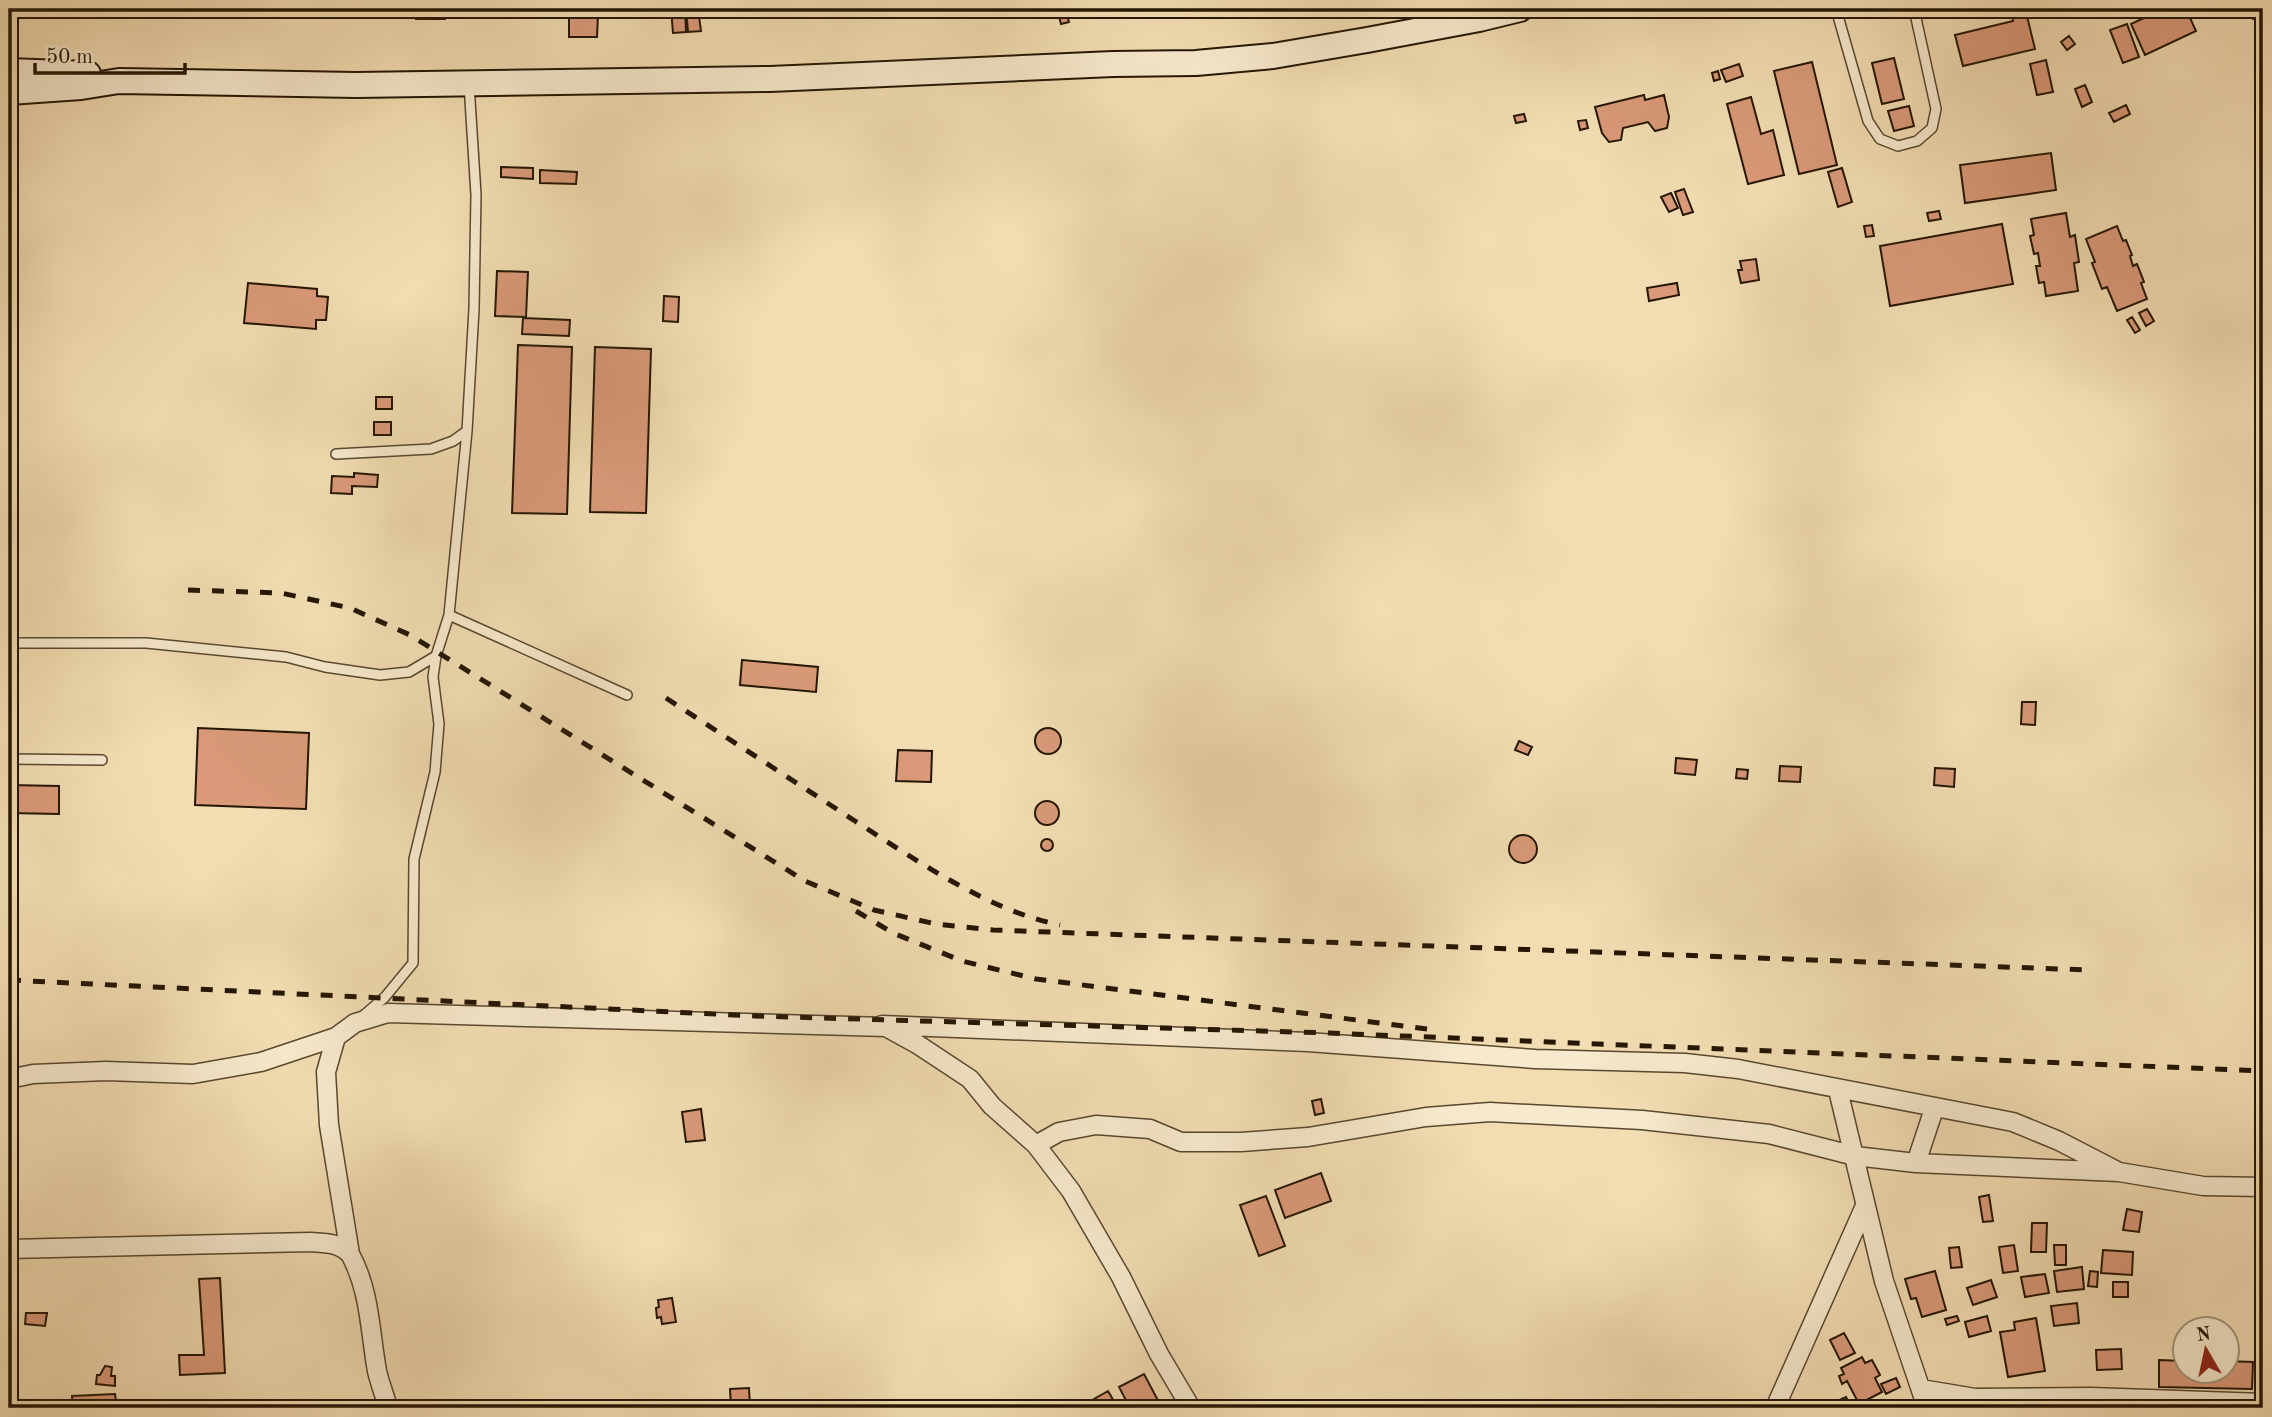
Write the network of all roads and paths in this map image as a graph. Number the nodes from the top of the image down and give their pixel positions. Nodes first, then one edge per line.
1 (1520, 9) edge
2 (1836, 9) edge
3 (1914, 9) edge
4 (9, 71) edge
5 (119, 80) junction
6 (469, 82) junction
7 (9, 92) edge
8 (467, 431) junction
9 (336, 454) dead end
10 (449, 615) junction
11 (9, 643) edge
12 (436, 656) junction
13 (627, 695) dead end
14 (9, 759) edge
15 (102, 760) dead end
16 (355, 1023) junction
17 (886, 1027) junction
18 (336, 1037) junction
19 (9, 1079) edge
20 (1838, 1090) junction
21 (1934, 1109) junction
22 (1036, 1145) junction
23 (1855, 1157) junction
24 (1916, 1163) junction
25 (2119, 1172) junction
26 (2263, 1187) edge
27 (1865, 1206) junction
28 (9, 1249) edge
29 (351, 1255) junction
30 (1921, 1389) junction
31 (2263, 1403) edge
32 (388, 1408) edge
33 (1191, 1408) edge
34 (1775, 1408) edge
35 (1927, 1408) edge

1 - 6 main road
2 - 3 lane
4 - 5 main road
5 - 6 main road
5 - 7 main road
6 - 8 lane
8 - 9 lane
8 - 10 lane
10 - 12 lane
10 - 13 lane
11 - 12 lane
12 - 16 lane
14 - 15 lane
16 - 17 street
16 - 18 street
17 - 20 street
17 - 22 street
18 - 19 street
18 - 29 street
20 - 21 street
20 - 23 street
21 - 24 street
21 - 25 street
22 - 23 street
22 - 33 street
23 - 24 street
23 - 27 street
24 - 25 street
25 - 26 street
27 - 30 street
27 - 34 street
28 - 29 street
29 - 32 street
30 - 31 street
30 - 35 street

